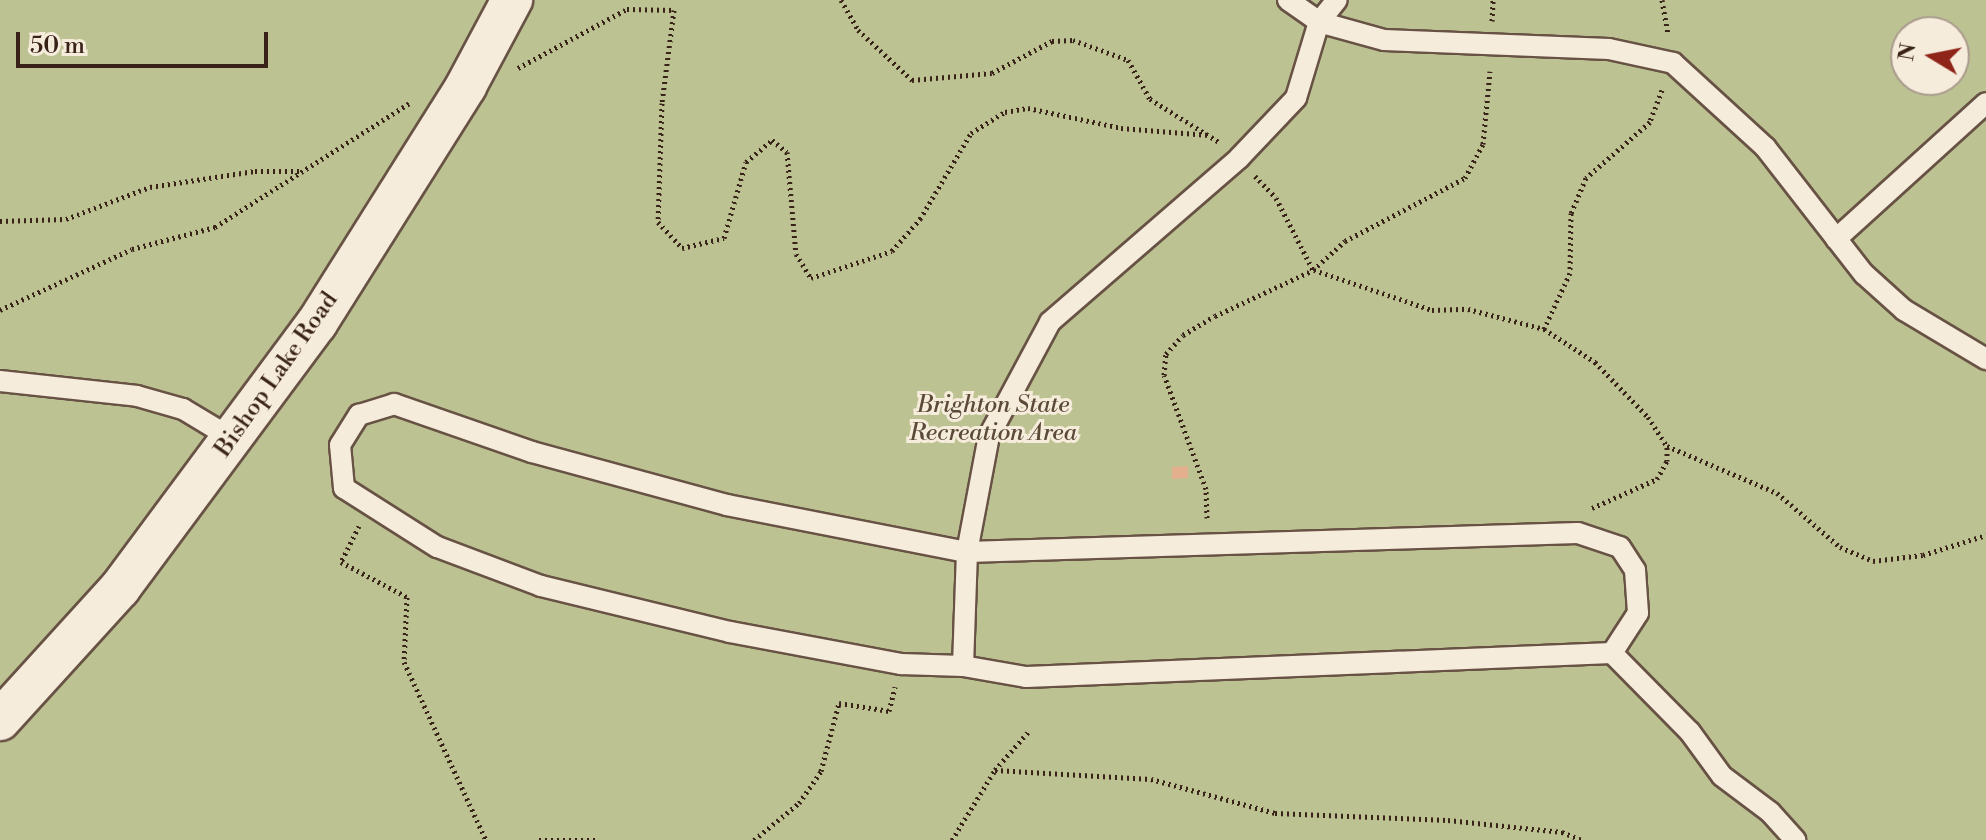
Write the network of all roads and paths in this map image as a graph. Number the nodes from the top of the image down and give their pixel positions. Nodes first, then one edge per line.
1 (512, 0) edge
2 (632, 0) edge
3 (841, 0) edge
4 (1288, 0) edge
5 (1337, 0) edge
6 (1493, 0) edge
7 (1662, 0) edge
8 (1319, 22) junction
9 (1490, 42) junction
10 (1673, 63) junction
11 (1986, 103) edge
12 (1209, 135) junction
13 (1239, 158) junction
14 (0, 221) edge
15 (1836, 239) junction
16 (1313, 270) junction
17 (0, 310) edge
18 (1544, 329) junction
19 (1986, 359) edge
20 (0, 381) edge
21 (233, 439) junction
22 (1667, 446) junction
23 (369, 505) junction
24 (1578, 533) junction
25 (1986, 535) edge
26 (1208, 547) junction
27 (967, 552) junction
28 (1612, 653) junction
29 (901, 664) junction
30 (963, 666) junction
31 (0, 720) edge
32 (1029, 731) dead end
33 (995, 770) junction
34 (762, 838) edge
35 (486, 840) edge
36 (539, 840) edge
37 (598, 840) edge
38 (754, 840) edge
39 (952, 840) edge
40 (1582, 840) edge
41 (1795, 840) edge

1 - 21 street, Bishop Lake Road
2 - 12 path
3 - 12 path
4 - 8 lane
5 - 8 lane
6 - 9 path
7 - 10 path
8 - 9 lane
8 - 13 lane
9 - 10 lane
9 - 16 path
10 - 15 lane
10 - 18 path
11 - 15 lane
12 - 13 path
13 - 16 path
13 - 27 lane
14 - 17 path
15 - 19 lane
16 - 18 path
16 - 26 path
18 - 22 path
20 - 21 lane
21 - 31 street, Bishop Lake Road
22 - 24 path
22 - 25 path
23 - 27 lane
23 - 29 lane
23 - 35 path
24 - 26 lane
24 - 28 lane
26 - 27 lane
27 - 30 lane
28 - 30 lane
28 - 41 lane
29 - 30 lane
29 - 34 path
32 - 33 path
33 - 39 path
33 - 40 path
34 - 38 path
36 - 37 path

